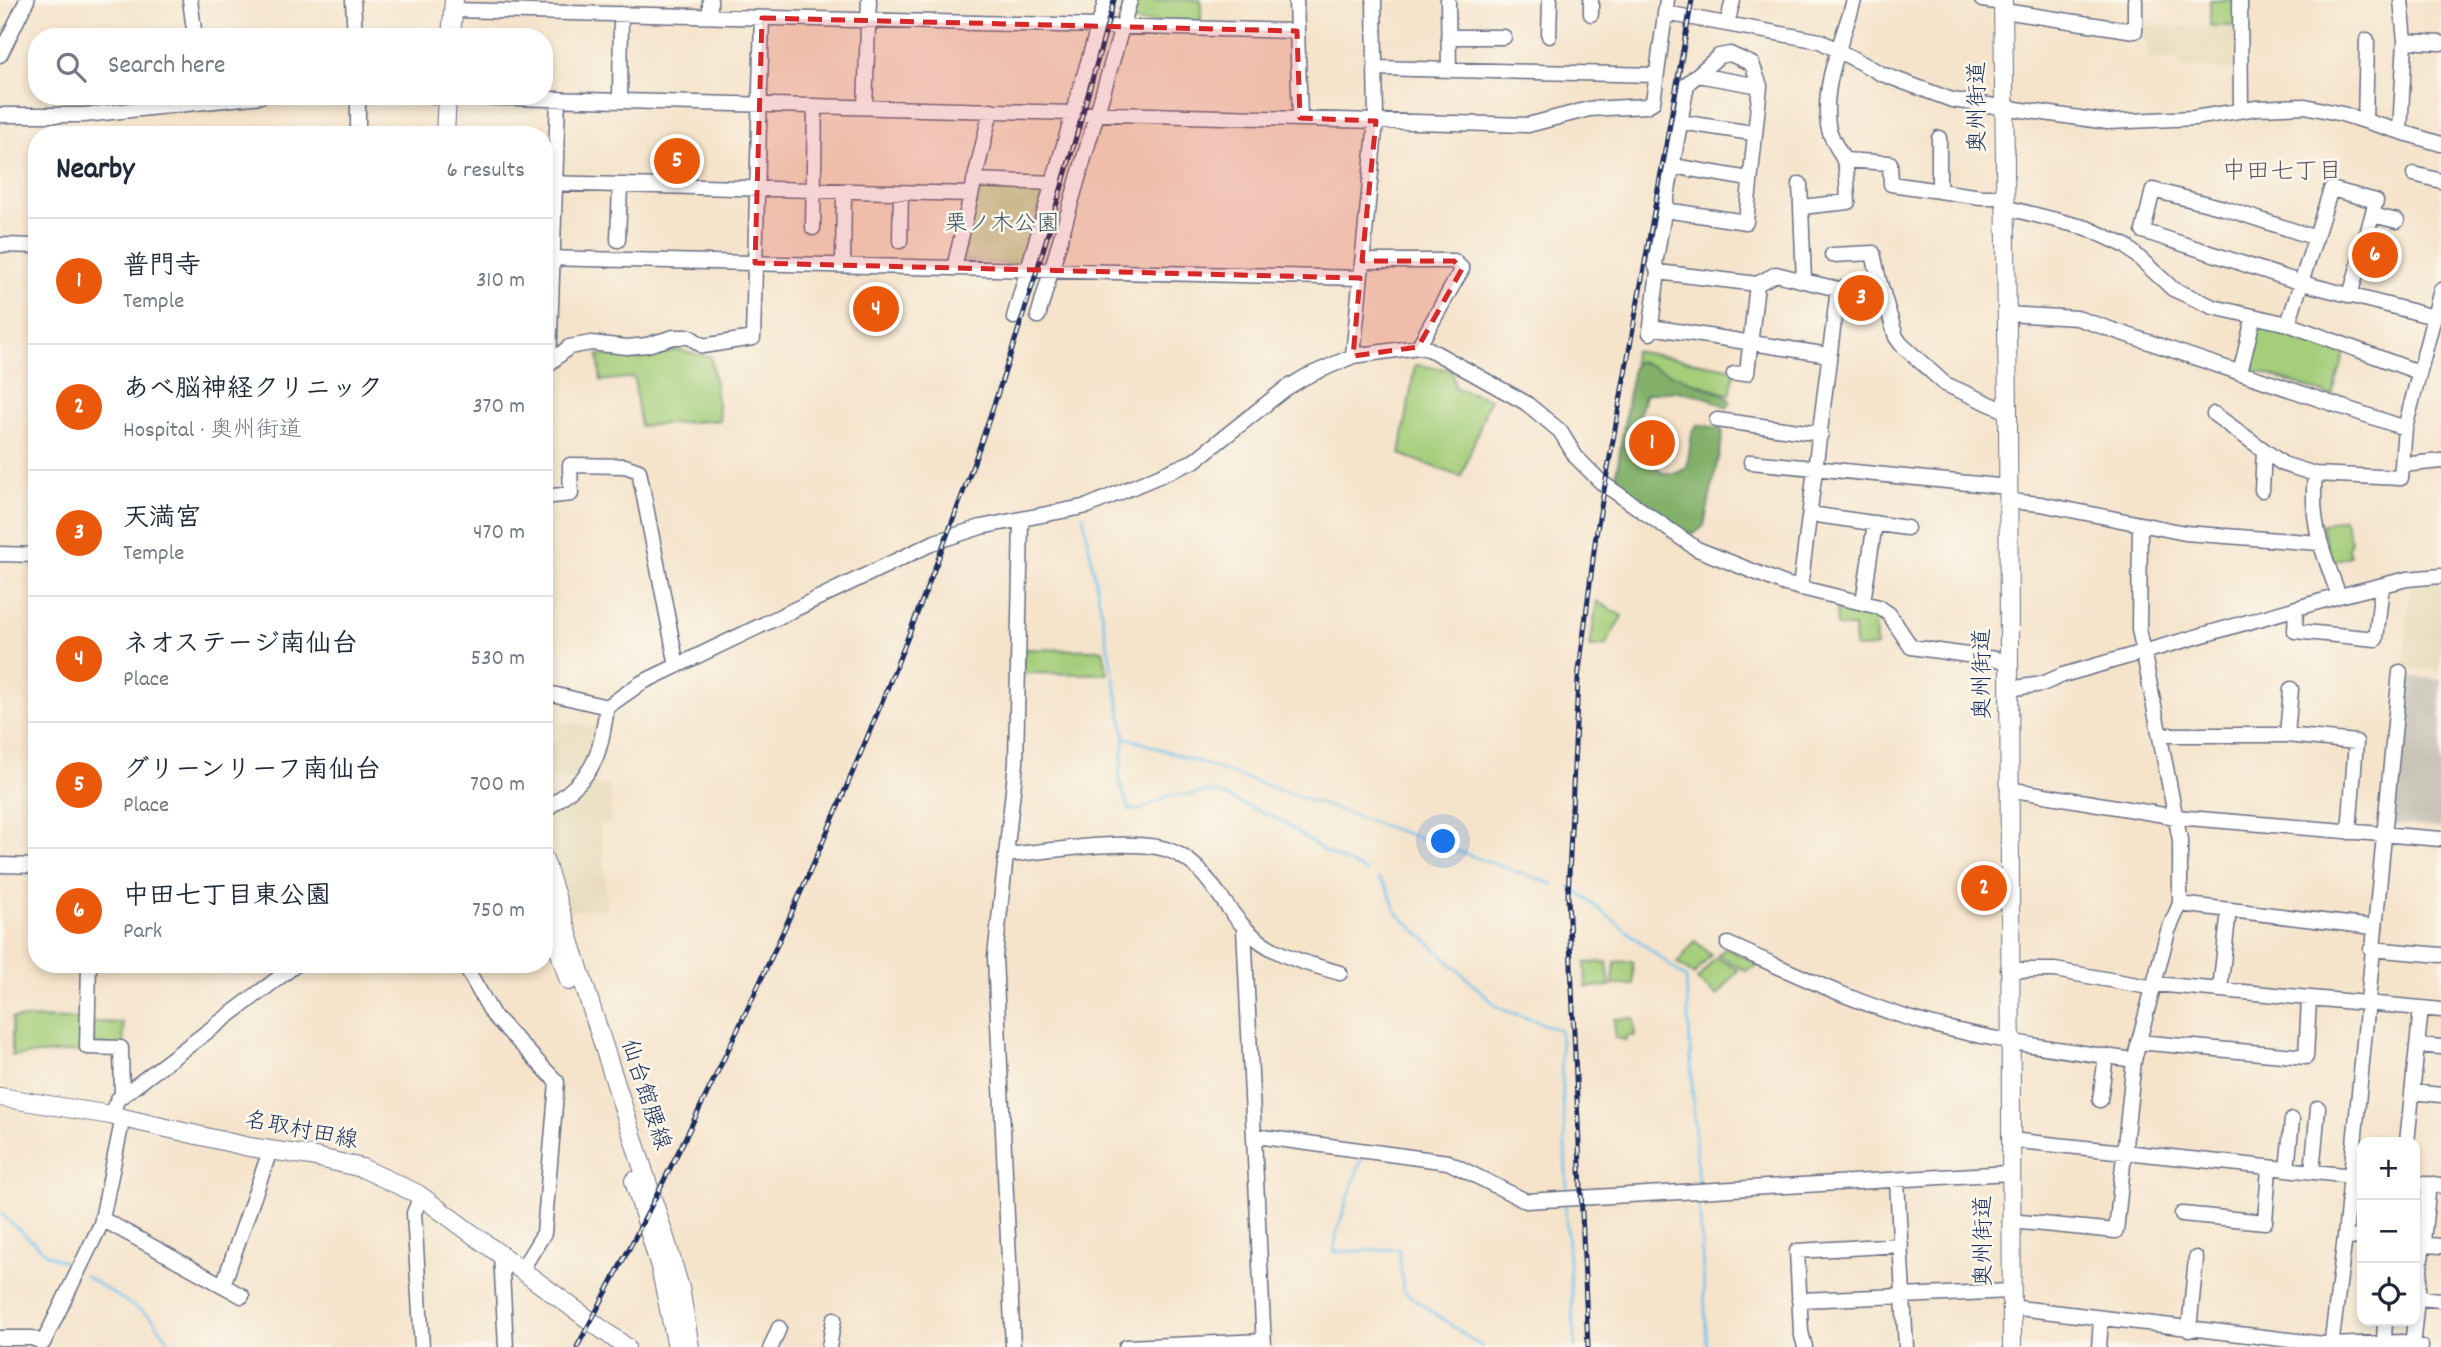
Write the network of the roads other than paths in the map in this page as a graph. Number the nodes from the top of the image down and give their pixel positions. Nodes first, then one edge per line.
1 (27, 0) edge
2 (190, 0) edge
3 (353, 0) edge
4 (710, 0) edge
5 (869, 0) edge
6 (1107, 0) edge
7 (1130, 0) edge
8 (1296, 0) edge
9 (1374, 0) edge
10 (1448, 0) edge
11 (1550, 0) edge
12 (1733, 0) edge
13 (1854, 0) edge
14 (1982, 0) edge
15 (2135, 0) edge
16 (2240, 0) edge
17 (2401, 0) edge
18 (453, 5) edge
19 (2003, 5) edge
20 (565, 6) edge
21 (1666, 6) edge
22 (621, 14) junction
23 (710, 16) junction
24 (762, 18) junction
25 (868, 21) junction
26 (1727, 24) junction
27 (1100, 27) junction
28 (194, 28) edge
29 (355, 28) edge
30 (452, 28) edge
31 (1122, 28) junction
32 (1297, 31) junction
33 (1549, 36) dead end
34 (1448, 37) junction
35 (1504, 37) dead end
36 (2367, 40) dead end
37 (2405, 41) junction
38 (2441, 43) edge
39 (1840, 52) junction
40 (0, 55) edge
41 (1376, 68) junction
42 (1449, 69) junction
43 (1655, 75) junction
44 (1697, 75) junction
45 (1760, 86) junction
46 (553, 99) edge
47 (558, 99) junction
48 (620, 101) junction
49 (158, 105) edge
50 (358, 105) edge
51 (446, 105) edge
52 (761, 105) junction
53 (815, 106) junction
54 (2004, 106) junction
55 (865, 107) junction
56 (991, 110) junction
57 (2241, 110) junction
58 (1076, 112) junction
59 (1098, 113) junction
60 (0, 115) edge
61 (1300, 118) junction
62 (1376, 121) junction
63 (2365, 121) junction
64 (1680, 122) junction
65 (358, 126) edge
66 (445, 126) edge
67 (2400, 131) junction
68 (1752, 133) junction
69 (1939, 138) dead end
70 (2441, 144) edge
71 (553, 152) edge
72 (1844, 160) junction
73 (1673, 166) junction
74 (2414, 174) dead end
75 (1749, 178) junction
76 (2441, 181) edge
77 (553, 183) edge
78 (1055, 183) junction
79 (1800, 184) dead end
80 (620, 186) junction
81 (972, 187) junction
82 (758, 189) junction
83 (1939, 190) junction
84 (814, 191) junction
85 (844, 192) junction
86 (901, 193) junction
87 (2004, 202) junction
88 (1801, 207) junction
89 (1665, 210) junction
90 (2373, 215) junction
91 (2397, 221) dead end
92 (813, 228) dead end
93 (2316, 239) junction
94 (618, 240) dead end
95 (900, 241) dead end
96 (0, 245) edge
97 (28, 246) edge
98 (1832, 255) dead end
99 (553, 258) edge
100 (1362, 261) junction
101 (755, 263) junction
102 (843, 264) junction
103 (954, 268) junction
104 (1029, 270) junction
105 (1052, 270) junction
106 (1658, 272) junction
107 (1360, 278) junction
108 (1879, 280) junction
109 (1804, 281) junction
110 (2302, 283) junction
111 (1757, 284) junction
112 (1838, 289) junction
113 (2441, 290) edge
114 (2350, 296) junction
115 (2006, 314) junction
116 (1038, 316) dead end
117 (1014, 317) dead end
118 (2434, 317) junction
119 (2253, 318) junction
120 (2288, 324) junction
121 (1750, 344) junction
122 (1418, 347) junction
123 (1829, 355) junction
124 (1353, 356) junction
125 (553, 361) edge
126 (2418, 372) junction
127 (2240, 373) junction
128 (1734, 374) dead end
129 (2008, 412) junction
130 (2214, 414) dead end
131 (1717, 420) dead end
132 (2405, 428) junction
133 (1821, 434) junction
134 (2264, 450) junction
135 (1751, 461) dead end
136 (2441, 461) edge
137 (2402, 465) junction
138 (1817, 470) junction
139 (2315, 474) junction
140 (2262, 490) dead end
141 (2008, 494) junction
142 (553, 496) edge
143 (1810, 514) junction
144 (1021, 521) junction
145 (1875, 523) junction
146 (2140, 526) junction
147 (1907, 528) dead end
148 (2320, 543) junction
149 (0, 554) edge
150 (28, 555) edge
151 (2441, 576) edge
152 (2382, 585) junction
153 (1800, 588) junction
154 (2339, 596) junction
155 (1863, 602) junction
156 (2297, 608) junction
157 (2143, 651) junction
158 (2008, 661) junction
159 (677, 666) junction
160 (2400, 672) dead end
161 (2009, 689) junction
162 (2291, 689) dead end
163 (553, 694) edge
164 (607, 707) junction
165 (2287, 734) junction
166 (2160, 735) junction
167 (2008, 789) junction
168 (553, 804) edge
169 (2176, 817) junction
170 (2348, 832) junction
171 (2383, 834) junction
172 (2441, 839) edge
173 (1007, 855) junction
174 (0, 865) edge
175 (28, 866) edge
176 (553, 887) edge
177 (2180, 904) junction
178 (2229, 910) junction
179 (2373, 927) junction
180 (1244, 928) junction
181 (553, 931) edge
182 (1728, 944) dead end
183 (2371, 949) junction
184 (2441, 955) edge
185 (2008, 970) junction
186 (89, 973) edge
187 (285, 973) edge
188 (469, 973) edge
189 (1340, 973) dead end
190 (2154, 986) junction
191 (2220, 989) junction
192 (2309, 1000) junction
193 (2366, 1004) junction
194 (2421, 1008) junction
195 (2441, 1010) edge
196 (2010, 1042) junction
197 (2138, 1042) junction
198 (2418, 1045) junction
199 (2441, 1047) edge
200 (2106, 1056) junction
201 (2134, 1060) junction
202 (2412, 1092) junction
203 (2441, 1095) edge
204 (122, 1096) junction
205 (0, 1097) edge
206 (2100, 1100) dead end
207 (2318, 1108) dead end
208 (117, 1116) junction
209 (2292, 1120) dead end
210 (1256, 1136) junction
211 (2408, 1137) edge
212 (2010, 1140) junction
213 (270, 1151) junction
214 (2124, 1152) junction
215 (2269, 1168) junction
216 (2287, 1169) junction
217 (2312, 1172) junction
218 (2010, 1173) junction
219 (2356, 1177) edge
220 (1898, 1180) junction
221 (2428, 1184) edge
222 (421, 1196) junction
223 (2182, 1214) dead end
224 (102, 1219) junction
225 (2010, 1221) junction
226 (2345, 1237) junction
227 (2420, 1237) edge
228 (2357, 1238) edge
229 (2420, 1244) edge
230 (1901, 1245) junction
231 (2441, 1246) edge
232 (501, 1254) junction
233 (2196, 1258) dead end
234 (522, 1269) junction
235 (223, 1285) junction
236 (242, 1296) dead end
237 (1903, 1296) junction
238 (2420, 1298) edge
239 (2010, 1299) junction
240 (1799, 1300) junction
241 (2441, 1300) edge
242 (834, 1319) dead end
243 (2101, 1320) junction
244 (2385, 1326) edge
245 (2417, 1326) edge
246 (779, 1328) dead end
247 (2189, 1330) junction
248 (0, 1338) edge
249 (2384, 1342) junction
250 (1264, 1344) edge
251 (46, 1345) edge
252 (2331, 1346) edge
253 (2415, 1346) edge
254 (422, 1347) edge
255 (506, 1347) edge
256 (626, 1347) edge
257 (677, 1347) edge
258 (690, 1347) edge
259 (771, 1347) edge
260 (829, 1347) edge
261 (1013, 1347) edge
262 (1126, 1347) edge
263 (1805, 1347) edge
264 (1906, 1347) edge
265 (2012, 1347) edge
266 (2099, 1347) edge

1 - 40 street
2 - 28 street
3 - 29 street
4 - 23 street
5 - 25 street
6 - 27 street
7 - 31 street
8 - 32 street
9 - 41 street
10 - 34 street
11 - 33 street
12 - 26 street
13 - 39 street
14 - 19 street
15 - 19 street
16 - 57 street
17 - 37 street
18 - 20 street
18 - 30 main road
19 - 54 main road, 奥州街道
20 - 22 street
21 - 26 street
21 - 43 street
22 - 23 street
22 - 48 street
23 - 24 street
24 - 25 street
24 - 52 street
25 - 27 street
25 - 55 street
26 - 39 street
27 - 31 street
27 - 58 street
31 - 32 street
31 - 59 street
32 - 61 street
34 - 35 street
34 - 42 street
36 - 63 street
37 - 38 street
37 - 67 street
39 - 54 street
39 - 72 street
41 - 42 street
41 - 62 street
42 - 43 street
43 - 62 street
44 - 45 street
44 - 45 street
44 - 64 street
45 - 68 street
46 - 47 street
47 - 48 street
47 - 71 street
48 - 52 street
49 - 60 street
50 - 65 street
51 - 66 main road
52 - 53 street
52 - 82 street
53 - 55 street
53 - 84 street
54 - 57 street
54 - 87 main road, 奥州街道
55 - 56 street
56 - 58 street
56 - 81 street
57 - 63 street
58 - 59 street
58 - 78 street
59 - 61 street
59 - 105 street
61 - 62 street
62 - 100 street
63 - 67 street
64 - 68 street
64 - 73 street
67 - 70 street
68 - 75 street
69 - 83 street
72 - 83 street
72 - 88 street
73 - 75 street
73 - 89 street
74 - 76 street
75 - 89 street
77 - 80 street
78 - 81 street
78 - 104 street
79 - 88 street
80 - 82 street
80 - 94 street
81 - 86 street
81 - 103 street
82 - 84 street
82 - 101 street
83 - 87 street
84 - 85 street
84 - 92 street
85 - 86 street
85 - 102 street
86 - 95 street
87 - 115 main road, 奥州街道
87 - 119 street
88 - 109 street
89 - 106 street
90 - 91 street
90 - 93 street
90 - 114 street
93 - 110 street
93 - 110 street
96 - 97 street
98 - 108 street
99 - 101 street
100 - 107 street
100 - 122 street
101 - 102 street
101 - 125 street
102 - 103 street
103 - 104 street
104 - 105 street
104 - 117 street
105 - 107 street
105 - 116 street
106 - 111 street
106 - 121 street
107 - 124 street
108 - 112 street
108 - 129 street
109 - 111 street
109 - 112 street
110 - 114 street
110 - 120 street
111 - 121 street
112 - 123 street
113 - 118 street
114 - 118 street
115 - 127 street
115 - 129 main road, 奥州街道
118 - 126 street
119 - 120 street
119 - 127 street
120 - 126 street
121 - 123 street
121 - 128 street
122 - 124 street
122 - 153 street
123 - 133 street
124 - 144 street
126 - 132 street
127 - 132 street
129 - 141 main road, 奥州街道
130 - 134 street
131 - 133 street
132 - 137 street
133 - 138 street
134 - 139 street
134 - 140 street
135 - 138 street
136 - 137 street
137 - 139 street
138 - 141 street
138 - 143 street
139 - 148 street
141 - 146 street
141 - 158 main road, 奥州街道
142 - 159 street
143 - 145 street
143 - 153 street
144 - 159 street
144 - 173 street
145 - 147 street
145 - 155 street
146 - 148 street
146 - 157 street
148 - 154 street
149 - 150 street
151 - 152 street
152 - 154 street
152 - 156 street
153 - 155 street
154 - 156 street
155 - 158 street
156 - 157 street
157 - 161 street
157 - 166 street
158 - 161 main road, 奥州街道
159 - 164 street
160 - 171 street
161 - 167 main road, 奥州街道
162 - 165 street
163 - 164 street
164 - 168 street
165 - 166 street
165 - 170 street
166 - 169 street
167 - 169 street
167 - 185 main road, 奥州街道
169 - 170 street
169 - 177 street
170 - 171 street
171 - 172 street
171 - 179 street
173 - 180 street
173 - 261 street
174 - 175 street
176 - 258 main road, 仙台館腰線
177 - 178 street
177 - 190 street
178 - 179 street
178 - 191 street
179 - 183 street
180 - 189 street
180 - 210 street
181 - 257 main road, 仙台館腰線
182 - 196 street
183 - 184 street
183 - 193 street
185 - 190 street
185 - 196 main road, 奥州街道
186 - 204 street
187 - 204 street
188 - 234 street
190 - 191 street
190 - 197 street
191 - 192 street
192 - 193 street
192 - 197 street
193 - 194 street
193 - 219 street
194 - 195 street
194 - 198 street
196 - 200 street
196 - 212 main road, 奥州街道
197 - 201 street
198 - 199 street
198 - 202 street
200 - 201 street
200 - 206 street
201 - 214 street
202 - 203 street
202 - 211 street
204 - 208 street
205 - 208 main road, 名取村田線
207 - 217 street
208 - 213 main road, 名取村田線
208 - 224 street
209 - 216 street
210 - 220 street
210 - 250 street
212 - 214 street
212 - 218 main road, 奥州街道
213 - 222 main road, 名取村田線
213 - 235 street
214 - 215 street
214 - 225 street
215 - 216 street
215 - 223 street
216 - 217 street
217 - 219 street
218 - 220 street
218 - 225 main road, 奥州街道
219 - 226 street
220 - 230 street
221 - 227 street
222 - 232 main road, 名取村田線
222 - 254 street
224 - 235 street
224 - 251 street
225 - 239 main road, 奥州街道
226 - 228 street
226 - 252 street
229 - 231 street
230 - 237 street
230 - 240 street
232 - 234 main road, 名取村田線
232 - 255 street
233 - 247 street
234 - 256 main road, 名取村田線
235 - 236 street
237 - 239 street
237 - 240 street
237 - 264 street
238 - 241 street
239 - 243 street
239 - 265 main road, 奥州街道
240 - 263 street
242 - 260 street
243 - 247 street
243 - 266 street
244 - 249 street
245 - 253 street
246 - 259 street
247 - 252 street
248 - 251 street
249 - 252 street
249 - 253 street
250 - 262 street

